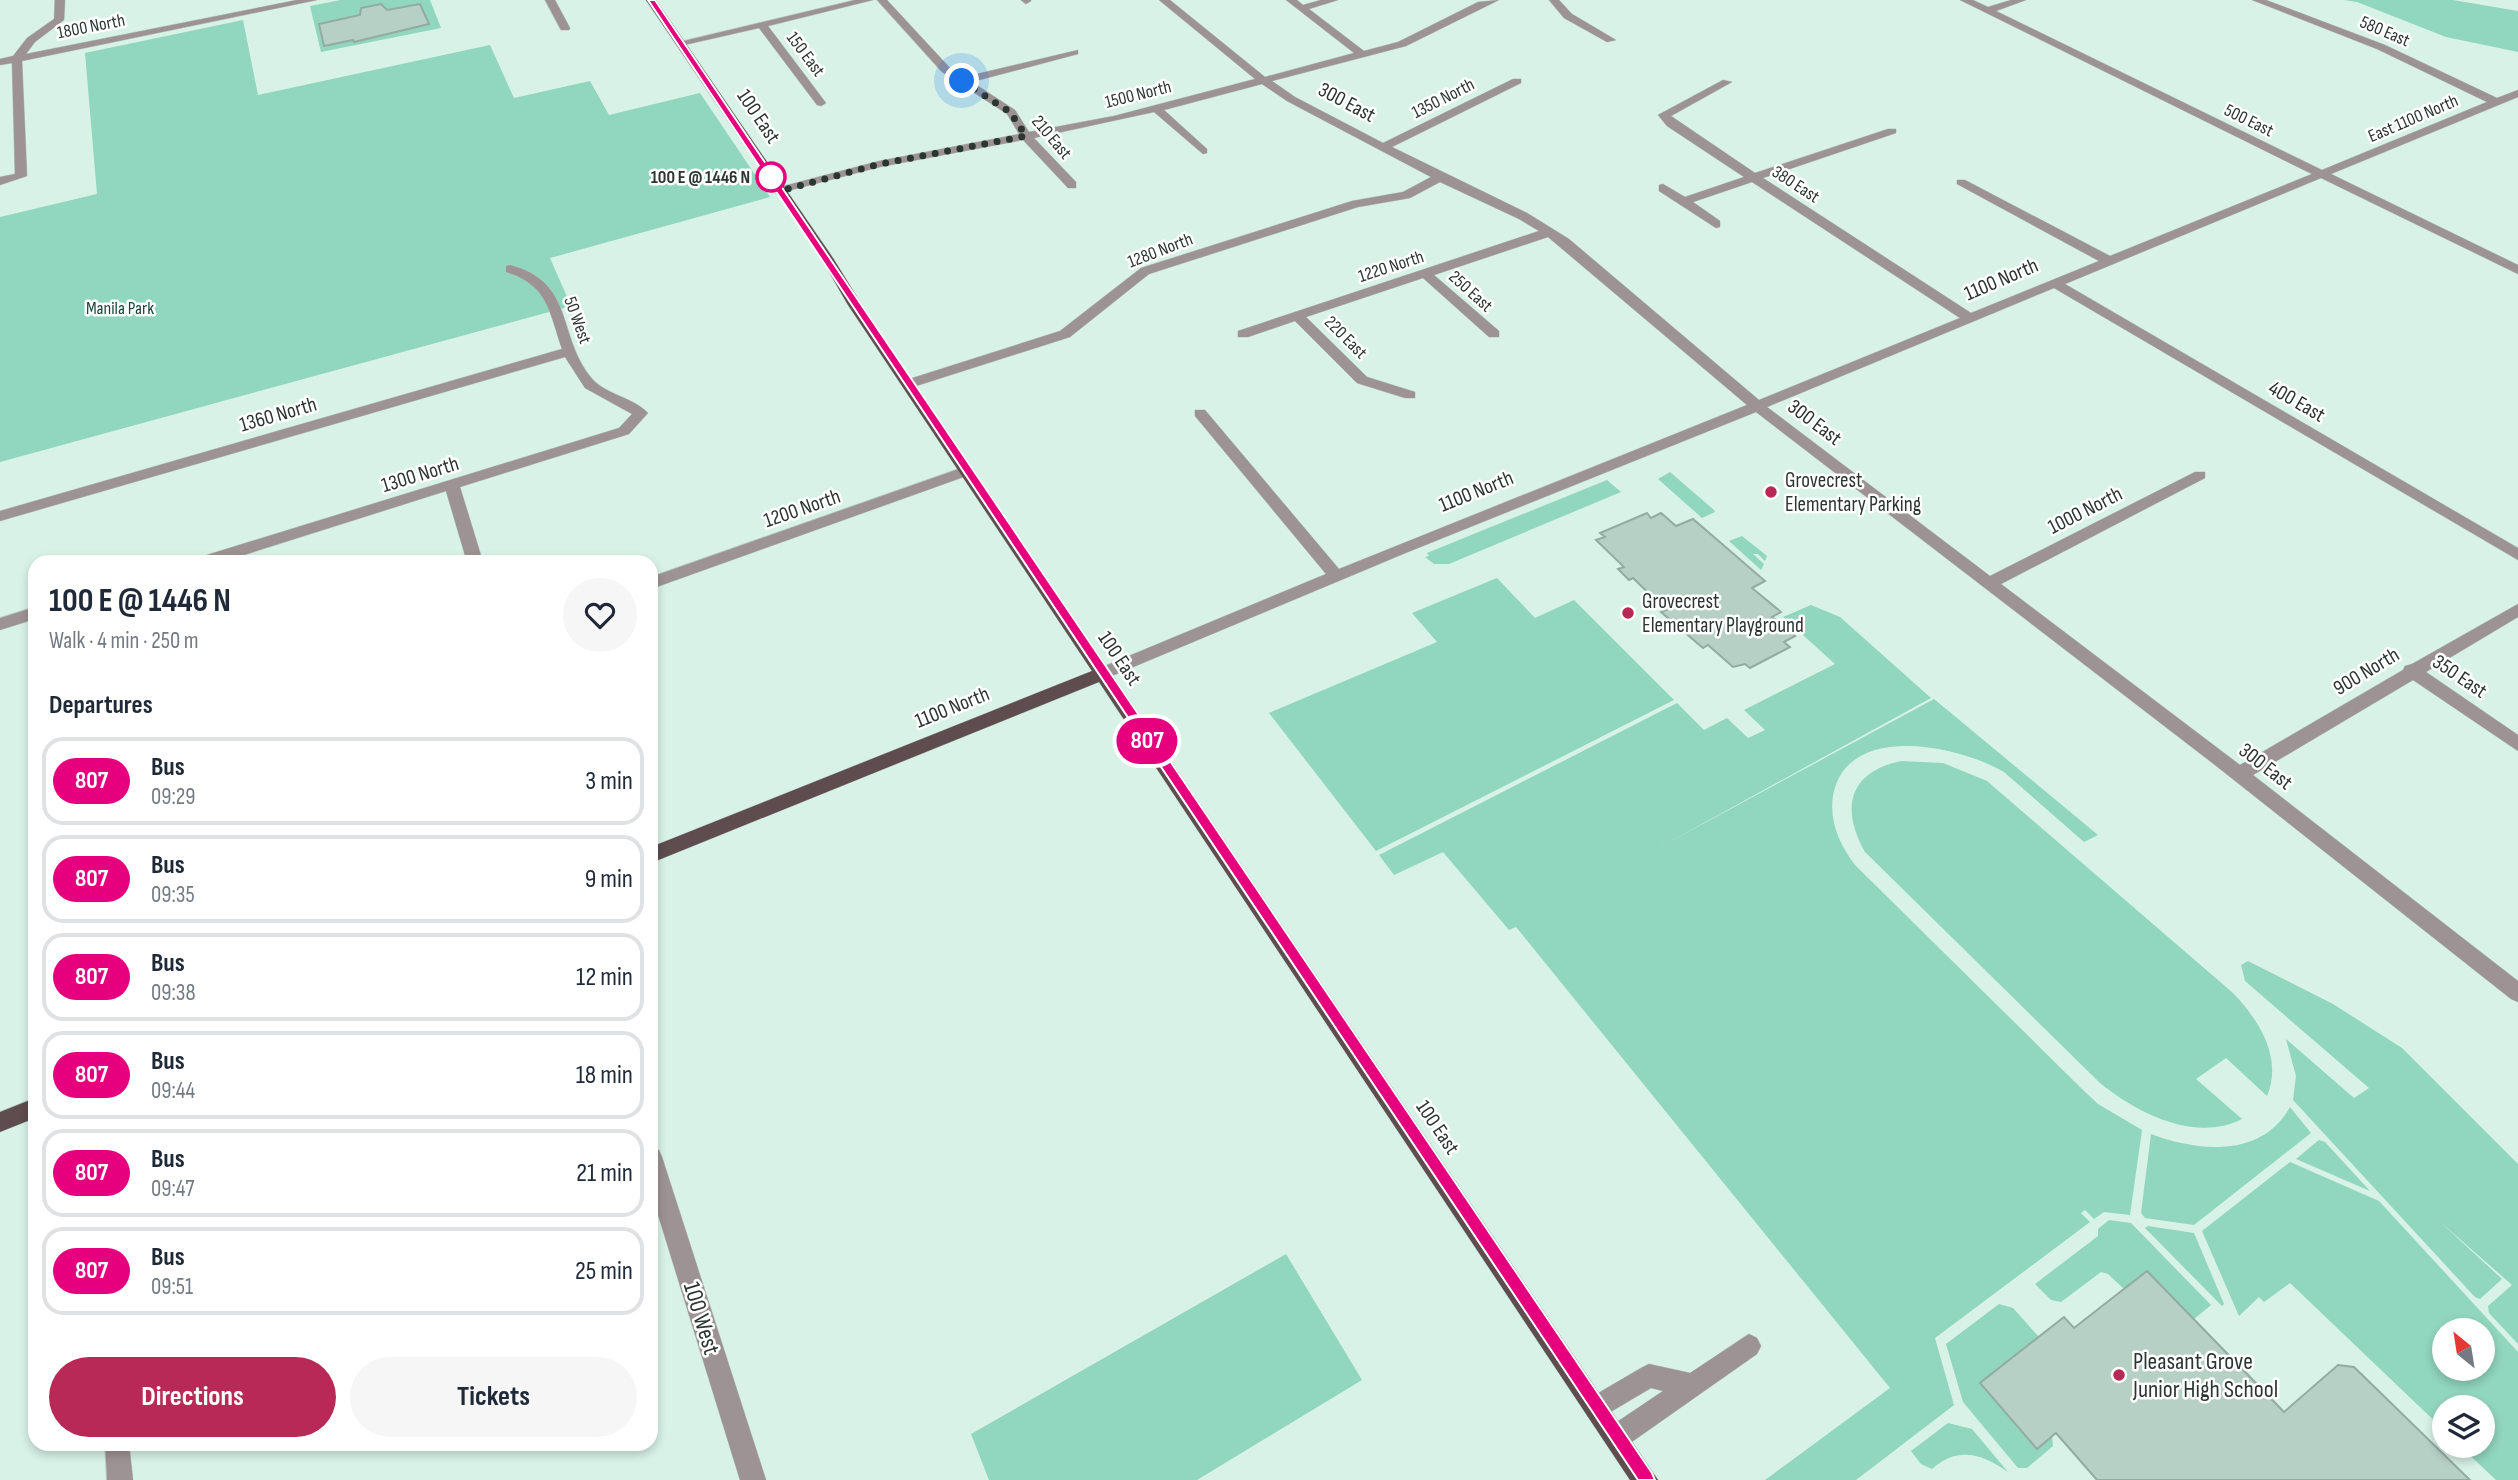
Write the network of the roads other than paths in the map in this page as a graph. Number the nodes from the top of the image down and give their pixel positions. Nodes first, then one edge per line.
1 (60, 0) edge
2 (312, 0) edge
3 (550, 0) edge
4 (652, 0) edge
5 (868, 0) edge
6 (882, 0) edge
7 (1164, 0) edge
8 (1291, 0) edge
9 (1333, 0) edge
10 (1494, 0) edge
11 (1554, 0) edge
12 (1965, 0) edge
13 (2021, 0) edge
14 (2257, 0) edge
15 (1302, 8) junction
16 (1986, 10) junction
17 (762, 25) junction
18 (565, 28) dead end
19 (1611, 40) dead end
20 (681, 43) junction
21 (1074, 52) dead end
22 (1361, 54) junction
23 (17, 58) junction
24 (0, 62) edge
25 (1260, 79) junction
26 (1517, 80) dead end
27 (962, 81) junction
28 (1727, 82) dead end
29 (2518, 93) edge
30 (2497, 102) junction
31 (821, 103) dead end
32 (1156, 108) junction
33 (1892, 131) dead end
34 (1026, 136) junction
35 (1384, 147) junction
36 (1203, 151) dead end
37 (2321, 176) junction
38 (1440, 177) junction
39 (1754, 177) junction
40 (0, 181) edge
41 (1961, 182) dead end
42 (1072, 185) dead end
43 (1663, 188) dead end
44 (780, 191) junction
45 (1684, 201) junction
46 (1716, 224) dead end
47 (1550, 232) junction
48 (2109, 261) junction
49 (510, 269) dead end
50 (2518, 270) edge
51 (1425, 273) junction
52 (2054, 283) junction
53 (1297, 316) junction
54 (1971, 319) junction
55 (1243, 334) dead end
56 (1494, 334) dead end
57 (568, 352) junction
58 (908, 384) junction
59 (1410, 395) dead end
60 (1757, 406) junction
61 (641, 413) joint
62 (1200, 413) dead end
63 (967, 471) junction
64 (2200, 475) dead end
65 (452, 486) junction
66 (0, 516) edge
67 (226, 555) edge
68 (473, 555) edge
69 (2518, 555) edge
70 (1336, 576) junction
71 (658, 581) edge
72 (1989, 583) junction
73 (2518, 610) edge
74 (28, 615) edge
75 (0, 624) edge
76 (2411, 670) junction
77 (1101, 674) junction
78 (2518, 744) edge
79 (2239, 774) junction
80 (658, 852) edge
81 (2518, 993) edge
82 (28, 1111) edge
83 (0, 1122) edge
84 (658, 1179) edge
85 (1749, 1346) dead end
86 (1691, 1385) junction
87 (1597, 1408) junction
88 (1617, 1437) junction
89 (118, 1451) edge
90 (120, 1480) edge
91 (753, 1480) edge
92 (1645, 1480) edge

1 - 23 street
2 - 23 street, 1800 North
3 - 18 street
4 - 20 main road, 100 East
5 - 17 street
6 - 27 street, 210 East
7 - 25 street, 300 East
8 - 15 street
9 - 15 street
10 - 22 street, 1500 North
11 - 19 street
12 - 16 street, 500 East
13 - 16 street
14 - 30 street, 580 East
15 - 22 street
16 - 37 street, 500 East
17 - 20 street
17 - 31 street, 150 East
20 - 44 main road, 100 East
21 - 27 street
22 - 25 street, 1500 North
23 - 24 street, 1800 North
23 - 40 street
25 - 32 street, 1500 North
25 - 35 street, 300 East
26 - 35 street, 1350 North
27 - 34 street, 210 East
28 - 39 street, 380 East
29 - 30 street, East 1100 North
30 - 37 street, East 1100 North
32 - 34 street, 1500 North
32 - 36 street
33 - 39 street
34 - 42 street, 210 East
34 - 44 street, 1500 North
35 - 38 street, 300 East
37 - 48 street, 1100 North
37 - 50 street, 500 East
38 - 47 street, 300 East
38 - 58 street, 1280 North
39 - 45 street
39 - 54 street, 380 East
41 - 48 street
43 - 45 street
44 - 58 main road, 100 East
45 - 46 street
47 - 51 street, 1220 North
47 - 60 street, 300 East
48 - 52 street, 1100 North
49 - 57 street, 50 West
51 - 53 street, 1220 North
51 - 56 street, 250 East
52 - 54 street, 1100 North
52 - 69 street, 400 East
53 - 55 street, 1220 North
53 - 59 street, 220 East
54 - 60 street, 1100 North
57 - 61 street, 50 West
57 - 66 street, 1360 North
58 - 63 main road, 100 East
60 - 70 street, 1100 North
60 - 72 street, 300 East
61 - 65 street, 1300 North
62 - 70 street
63 - 71 street, 1200 North
63 - 77 main road, 100 East
64 - 72 street, 1000 North
65 - 67 street, 1300 North
65 - 68 street
70 - 77 street, 1100 North
72 - 79 street, 300 East
73 - 76 street, 900 North
74 - 75 street
76 - 78 street, 350 East
76 - 79 street, 900 North
77 - 80 main road, 1100 North
77 - 87 main road, 100 East
79 - 81 street, 300 East
82 - 83 main road
84 - 91 street, 100 West
85 - 86 street
86 - 87 street
86 - 88 street
87 - 88 main road, 100 East
88 - 92 main road, 100 East
89 - 90 street

